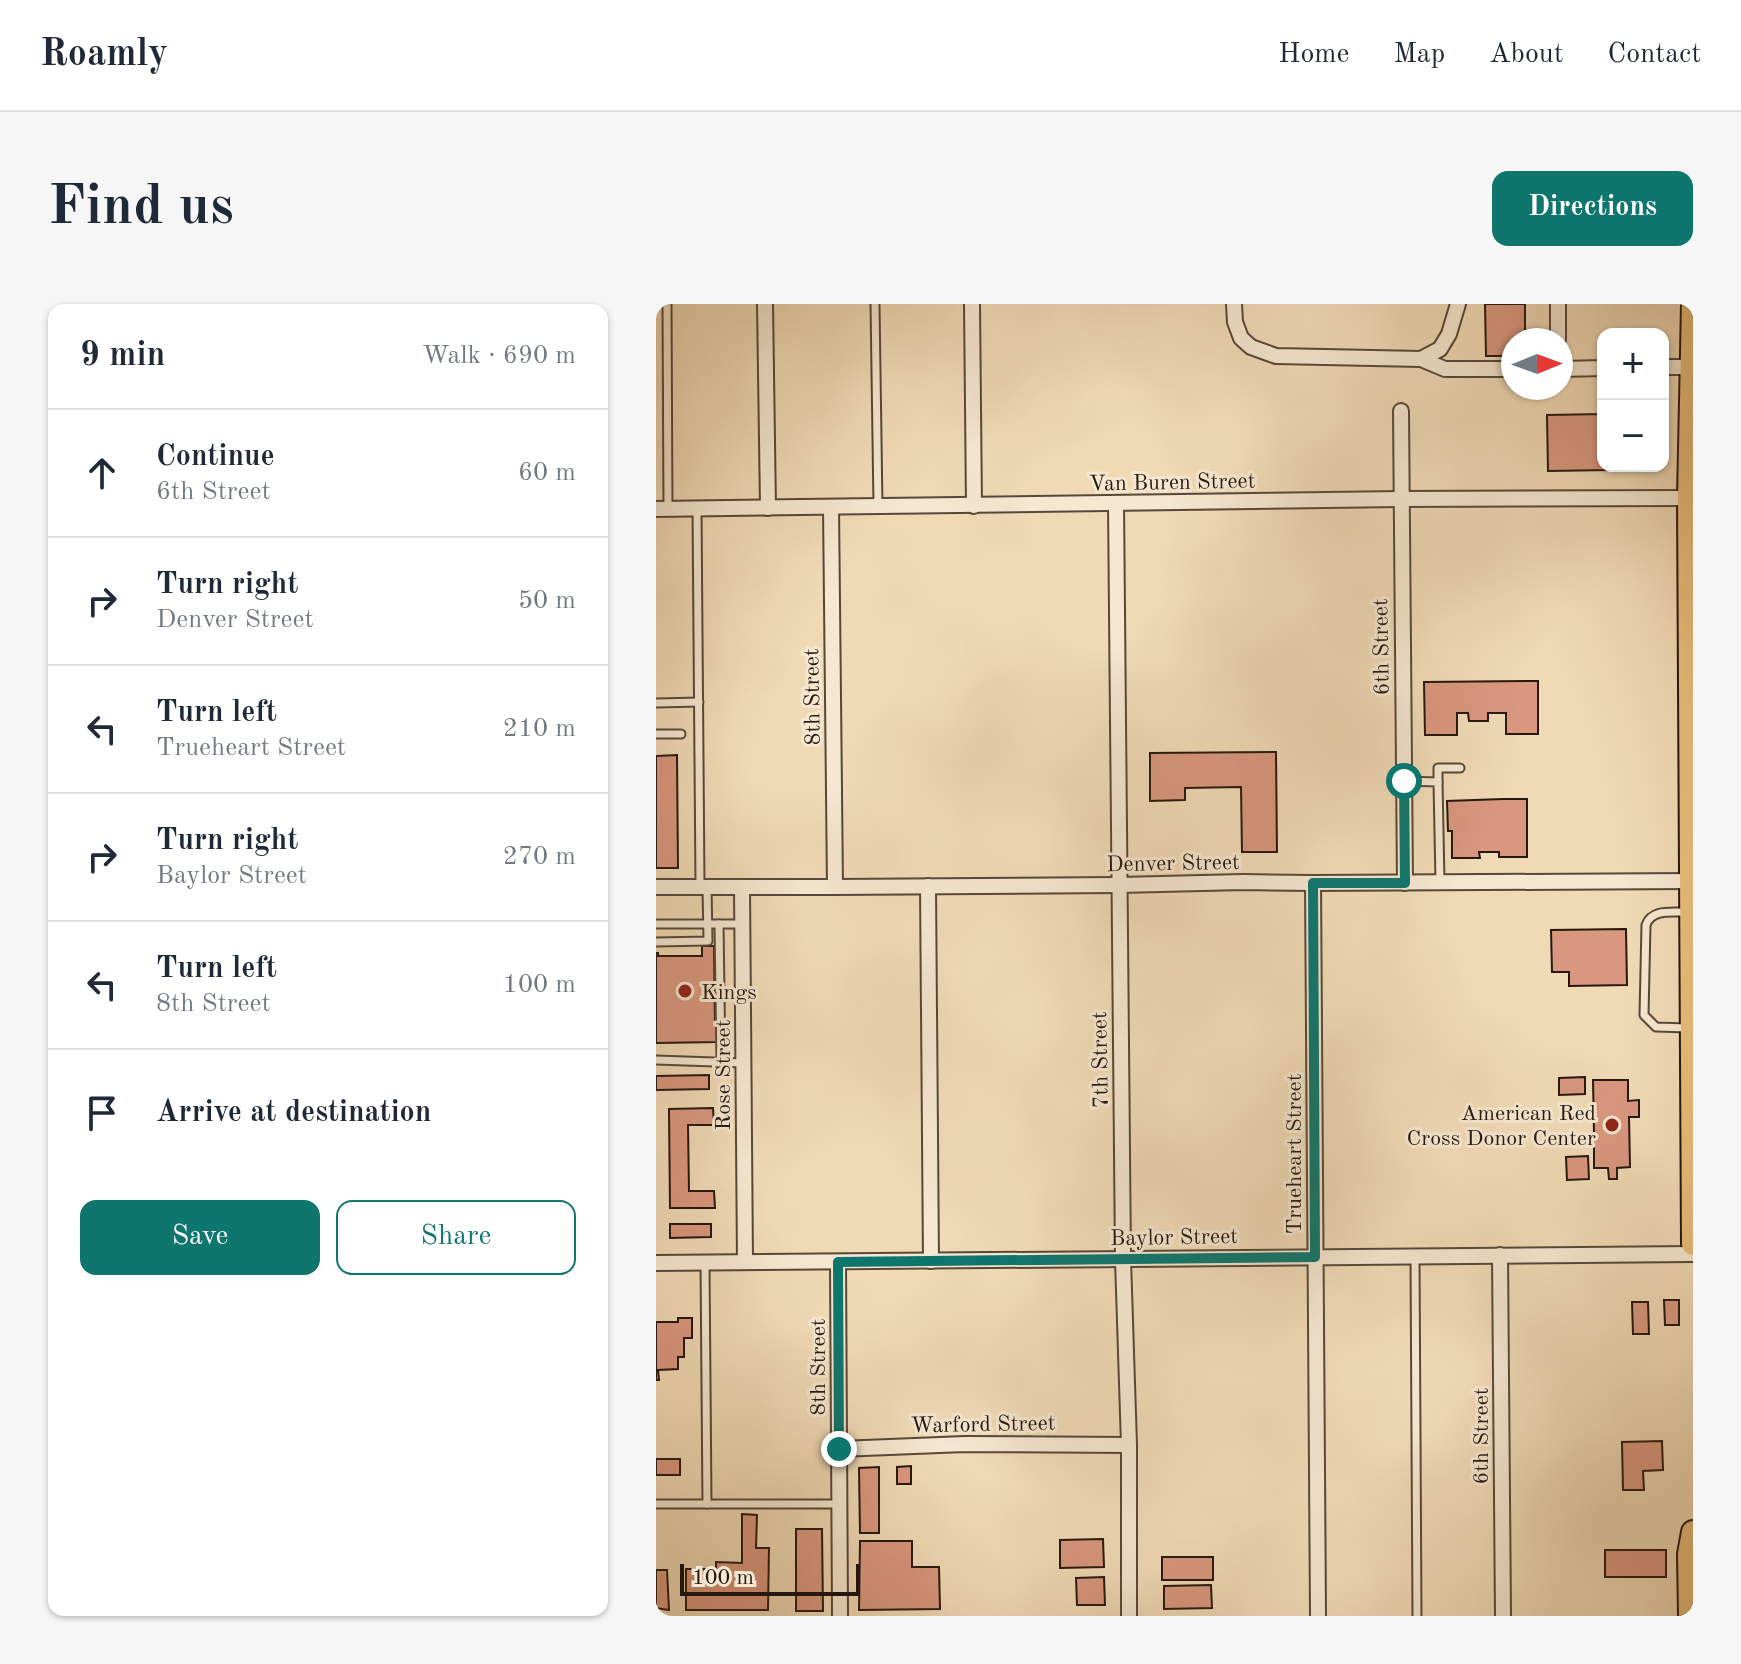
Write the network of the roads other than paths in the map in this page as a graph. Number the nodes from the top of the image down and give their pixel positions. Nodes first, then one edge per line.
1 (667, 304) edge
2 (765, 304) edge
3 (875, 304) edge
4 (972, 304) edge
5 (1234, 304) edge
6 (1458, 304) edge
7 (1558, 304) edge
8 (1693, 304) edge
9 (1558, 328) edge
10 (1421, 359) junction
11 (1669, 367) edge
12 (1692, 367) edge
13 (1597, 368) edge
14 (1501, 369) edge
15 (1573, 369) edge
16 (1692, 409) edge
17 (1401, 411) dead end
18 (1401, 499) junction
19 (1116, 503) junction
20 (974, 506) junction
21 (831, 507) junction
22 (878, 507) junction
23 (768, 508) junction
24 (662, 509) edge
25 (697, 509) junction
26 (1691, 512) edge
27 (699, 702) junction
28 (656, 703) edge
29 (656, 734) edge
30 (681, 734) dead end
31 (1460, 768) dead end
32 (1404, 781) junction
33 (1438, 782) junction
34 (1691, 881) junction
35 (1440, 882) junction
36 (1313, 883) junction
37 (1405, 883) junction
38 (1119, 885) junction
39 (928, 886) junction
40 (656, 887) edge
41 (704, 887) junction
42 (742, 887) junction
43 (835, 887) junction
44 (1691, 912) junction
45 (656, 924) edge
46 (708, 924) junction
47 (719, 924) junction
48 (743, 924) junction
49 (656, 942) edge
50 (1692, 1028) edge
51 (656, 1060) edge
52 (721, 1063) junction
53 (744, 1063) junction
54 (1692, 1100) edge
55 (1693, 1244) edge
56 (1693, 1254) edge
57 (1500, 1255) junction
58 (1415, 1256) junction
59 (1315, 1257) junction
60 (1123, 1259) junction
61 (931, 1261) junction
62 (745, 1262) junction
63 (838, 1262) junction
64 (656, 1263) edge
65 (705, 1263) junction
66 (1129, 1445) junction
67 (839, 1449) junction
68 (656, 1504) edge
69 (707, 1504) junction
70 (839, 1504) junction
71 (1693, 1532) edge
72 (840, 1616) edge
73 (1129, 1616) edge
74 (1318, 1616) edge
75 (1417, 1616) edge
76 (1503, 1616) edge
77 (1690, 1616) edge

1 - 24 lane
2 - 23 street
3 - 22 lane
4 - 20 street
5 - 10 street
6 - 10 street
7 - 9 street
8 - 12 main road
10 - 14 street
11 - 12 street
12 - 16 main road
13 - 15 street
16 - 26 main road
17 - 18 street, 6th Street
18 - 19 street, Van Buren Street
18 - 26 street, Van Buren Street
18 - 32 street, 6th Street
19 - 20 street, Van Buren Street
19 - 38 street, 7th Street
20 - 22 street, Van Buren Street
21 - 22 street, Van Buren Street
21 - 23 street, Van Buren Street
21 - 43 street, 8th Street
23 - 25 street, Van Buren Street
24 - 25 street, Van Buren Street
25 - 27 lane
26 - 34 main road
27 - 28 lane
27 - 41 lane
29 - 30 lane
31 - 33 lane
32 - 33 lane
32 - 37 street, 6th Street
33 - 35 lane
34 - 35 street, Denver Street
34 - 44 main road
35 - 37 street, Denver Street
36 - 37 street, Denver Street
36 - 38 street, Denver Street
36 - 59 street, Trueheart Street
38 - 39 street, Denver Street
38 - 60 street, 7th Street
39 - 43 street, Denver Street
39 - 61 street
40 - 41 street, Denver Street
41 - 42 street, Denver Street
41 - 46 lane
42 - 43 street, Denver Street
42 - 48 street, Rose Street
44 - 50 main road
44 - 50 lane
45 - 46 lane
46 - 47 lane
46 - 49 lane
47 - 48 lane
47 - 52 lane
48 - 53 street, Rose Street
50 - 54 main road
51 - 52 lane
52 - 53 lane
53 - 62 street, Rose Street
54 - 55 main road
56 - 57 street, Baylor Street
57 - 58 street, Baylor Street
57 - 76 street, 6th Street
58 - 59 street, Baylor Street
58 - 75 lane
59 - 60 street, Baylor Street
59 - 74 street, Trueheart Street
60 - 61 street, Baylor Street
60 - 66 street, 7th Street
61 - 63 street, Baylor Street
62 - 63 street, Baylor Street
62 - 65 street, Baylor Street
63 - 67 street, 8th Street
64 - 65 street, Baylor Street
65 - 69 lane
66 - 67 street, Warford Street
66 - 73 street, 7th Street
67 - 70 street, 8th Street
68 - 69 lane
69 - 70 lane
70 - 72 street, 8th Street
71 - 77 main road

